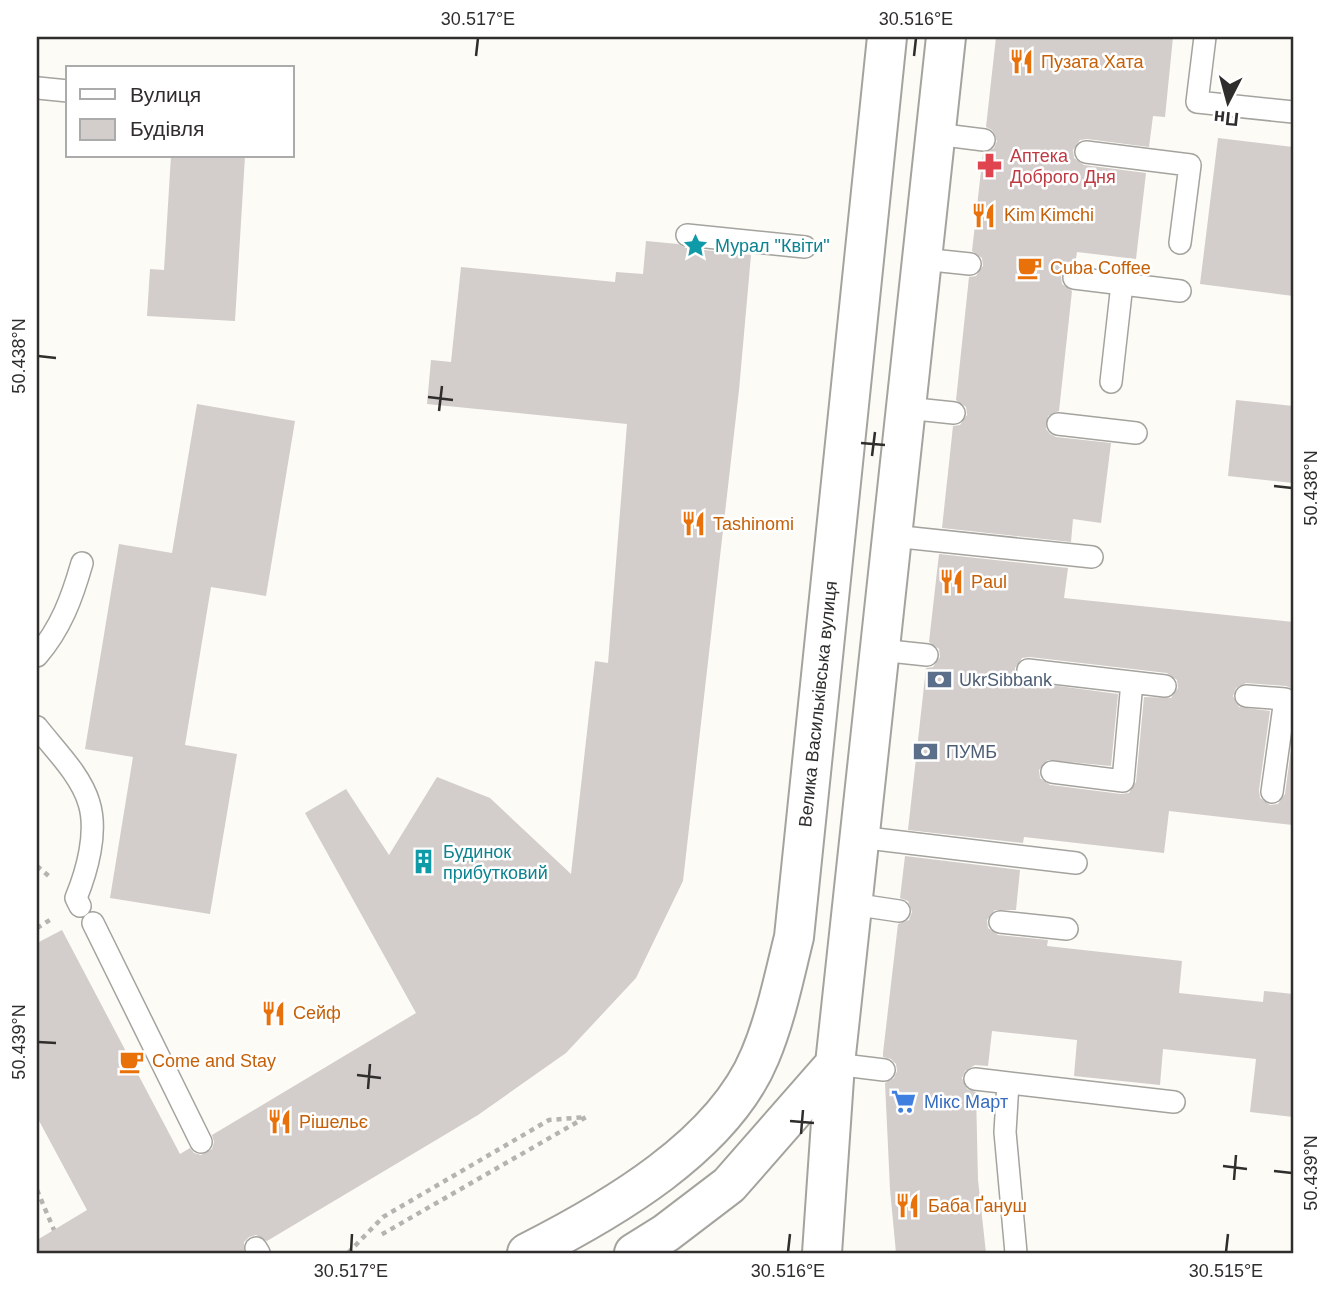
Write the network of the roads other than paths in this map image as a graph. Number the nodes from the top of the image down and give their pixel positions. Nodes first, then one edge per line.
1 (887, 37) edge
2 (946, 37) edge
3 (1205, 37) edge
4 (38, 88) edge
5 (66, 91) edge
6 (1293, 113) edge
7 (936, 134) junction
8 (984, 140) dead end
9 (1086, 152) dead end
10 (687, 235) dead end
11 (1180, 243) dead end
12 (805, 247) dead end
13 (922, 259) junction
14 (970, 264) dead end
15 (1074, 278) dead end
16 (1122, 284) junction
17 (1180, 291) dead end
18 (1111, 382) dead end
19 (906, 408) junction
20 (954, 413) dead end
21 (1058, 424) dead end
22 (1136, 433) dead end
23 (892, 536) junction
24 (1092, 557) dead end
25 (82, 563) dead end
26 (880, 650) junction
27 (927, 655) dead end
28 (37, 656) edge
29 (1028, 670) dead end
30 (1132, 682) junction
31 (1165, 686) dead end
32 (1246, 696) dead end
33 (37, 727) edge
34 (1052, 772) dead end
35 (1272, 792) dead end
36 (859, 836) junction
37 (1076, 863) dead end
38 (852, 904) junction
39 (80, 906) dead end
40 (899, 911) dead end
41 (1000, 922) dead end
42 (93, 923) dead end
43 (1067, 929) dead end
44 (835, 1064) junction
45 (884, 1070) dead end
46 (975, 1079) dead end
47 (1008, 1083) junction
48 (1174, 1102) dead end
49 (201, 1142) dead end
50 (527, 1253) edge
51 (634, 1253) edge
52 (822, 1253) edge
53 (1016, 1253) edge

1 - 50 main road, Велика Васильківська вулиця
2 - 7 main road
3 - 6 lane
4 - 5 lane
7 - 8 lane
7 - 13 main road
9 - 11 lane
10 - 12 lane
13 - 14 lane
13 - 19 main road
15 - 16 lane
16 - 17 lane
16 - 18 lane
19 - 20 lane
19 - 23 main road
21 - 22 lane
23 - 24 lane
23 - 26 main road
25 - 28 lane
26 - 27 lane
26 - 36 main road
29 - 30 lane
30 - 31 lane
30 - 34 lane
32 - 35 lane
33 - 39 lane
36 - 37 lane
36 - 38 main road
38 - 40 lane
38 - 44 main road
41 - 43 lane
42 - 49 lane
44 - 45 lane
44 - 51 main road
44 - 52 main road
46 - 47 lane
47 - 48 lane
47 - 53 lane

